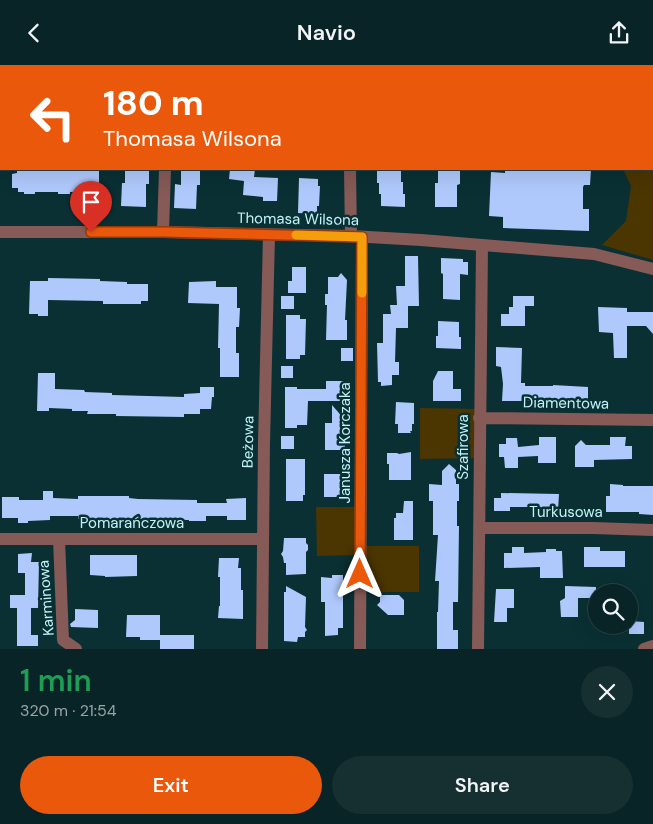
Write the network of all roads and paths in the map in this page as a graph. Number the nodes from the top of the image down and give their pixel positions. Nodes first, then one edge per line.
1 (165, 170) edge
2 (350, 170) edge
3 (0, 232) edge
4 (164, 232) junction
5 (269, 235) junction
6 (356, 237) junction
7 (482, 245) junction
8 (653, 269) edge
9 (479, 418) junction
10 (653, 420) edge
11 (479, 528) junction
12 (653, 530) edge
13 (0, 539) edge
14 (59, 539) junction
15 (263, 539) junction
16 (653, 646) edge
17 (76, 649) edge
18 (262, 649) edge
19 (360, 649) edge
20 (478, 649) edge
21 (644, 649) edge

1 - 4 street
2 - 6 street, Janusza Korczaka
3 - 4 street, Thomasa Wilsona
4 - 5 street, Thomasa Wilsona
5 - 6 street, Thomasa Wilsona
5 - 15 street, Beżowa
6 - 7 street, Thomasa Wilsona
6 - 19 street, Janusza Korczaka
7 - 8 street, Thomasa Wilsona
7 - 9 street, Szafirowa
9 - 10 street, Diamentowa
9 - 11 street, Szafirowa
11 - 12 street, Turkusowa
11 - 20 street, Szafirowa
13 - 14 street, Pomarańczowa
14 - 15 street, Pomarańczowa
14 - 17 street, Karminowa
15 - 18 street, Beżowa
16 - 21 street

